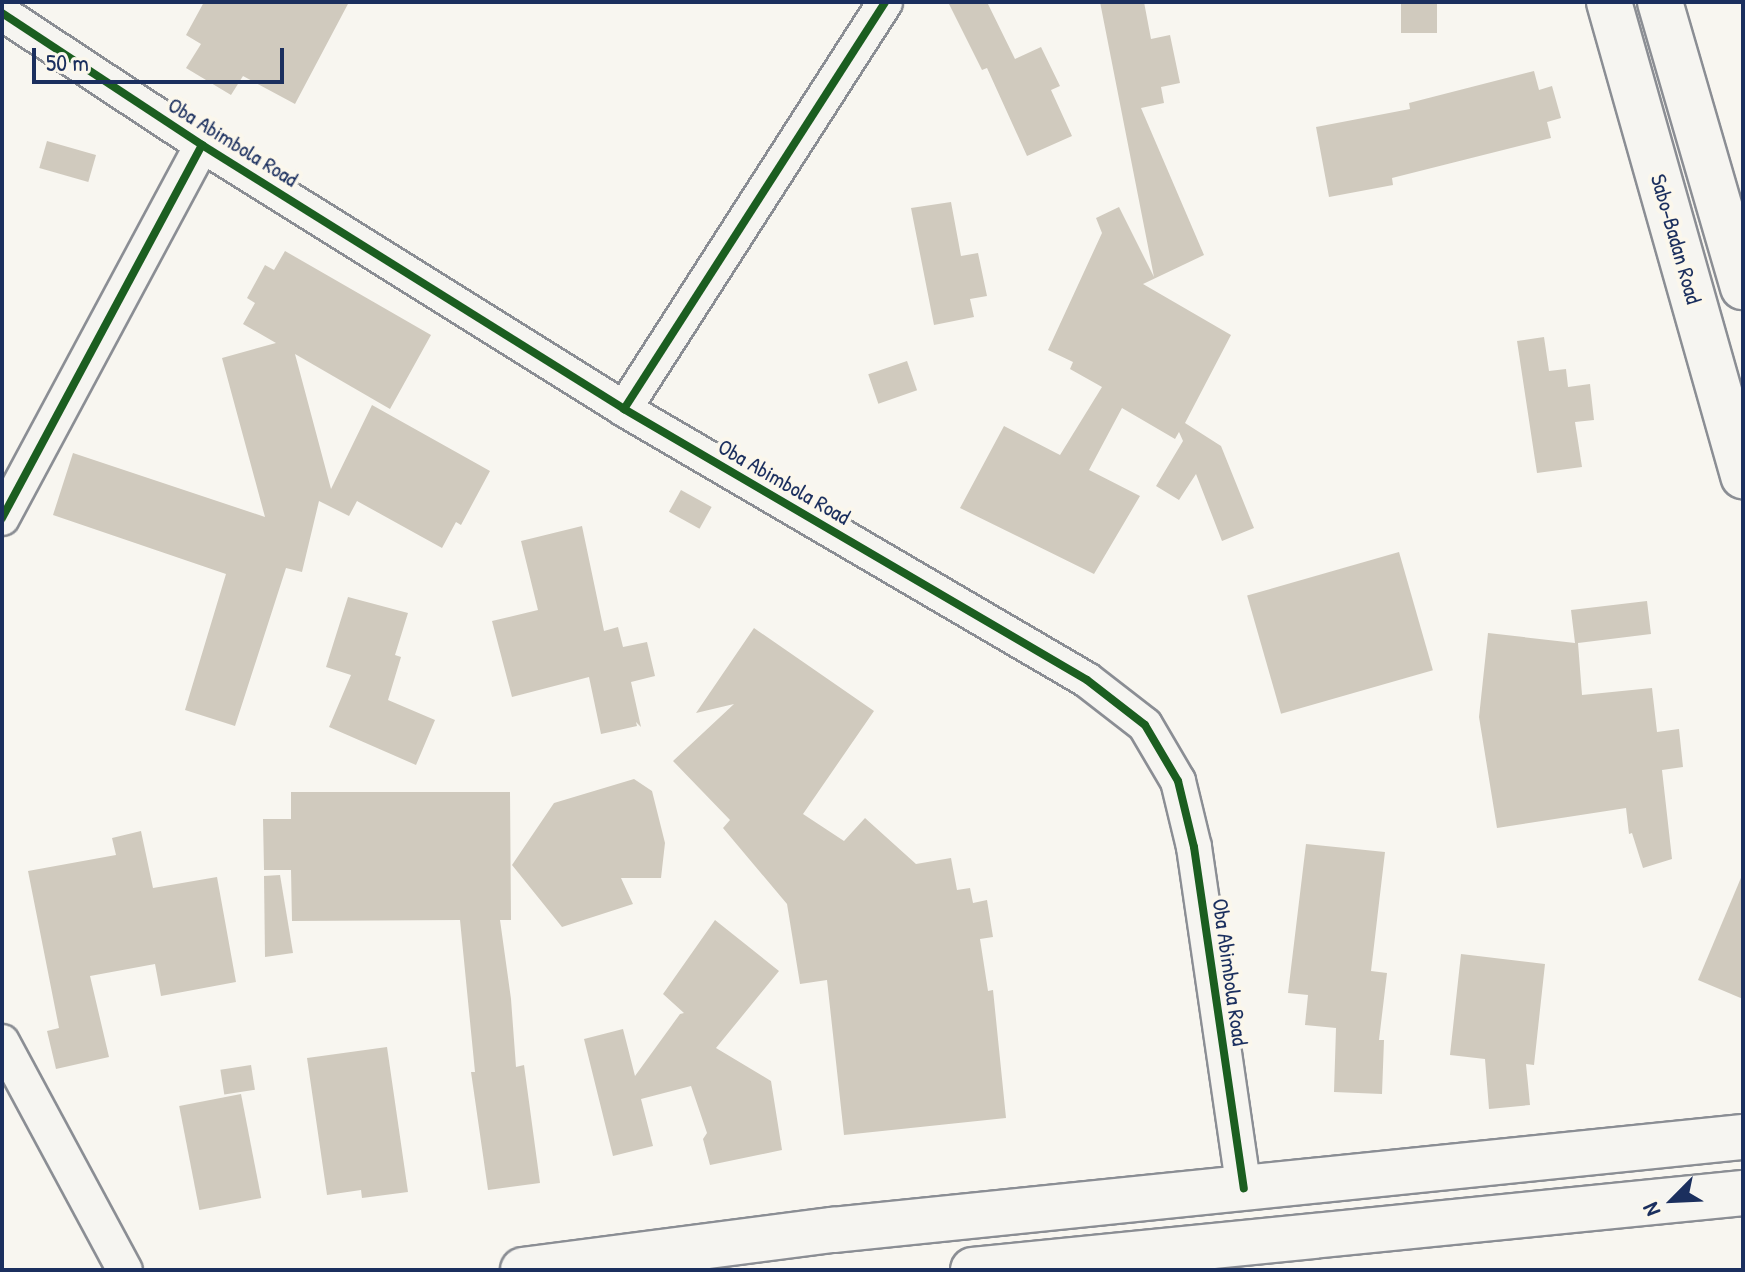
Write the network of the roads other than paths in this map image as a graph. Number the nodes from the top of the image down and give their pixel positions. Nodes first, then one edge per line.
1 (885, 2) edge
2 (1609, 2) edge
3 (1660, 2) edge
4 (2, 13) edge
5 (202, 145) junction
6 (1743, 287) edge
7 (624, 409) junction
8 (1743, 476) edge
9 (2, 518) edge
10 (2, 1042) edge
11 (1743, 1137) edge
12 (1244, 1188) junction
13 (1743, 1193) edge
14 (125, 1270) edge
15 (523, 1270) edge
16 (973, 1270) edge

1 - 7 street
2 - 8 highway, Sabo-Badan Road
3 - 6 highway
4 - 5 street, Oba Abimbola Road
5 - 7 street, Oba Abimbola Road
5 - 9 street
7 - 12 street, Oba Abimbola Road
10 - 14 street
11 - 12 highway
12 - 15 highway
13 - 16 highway

